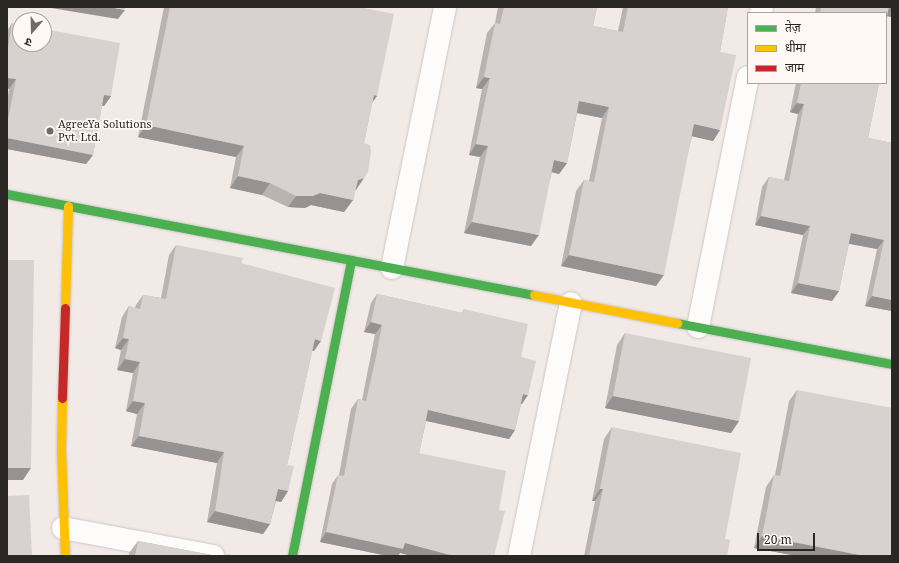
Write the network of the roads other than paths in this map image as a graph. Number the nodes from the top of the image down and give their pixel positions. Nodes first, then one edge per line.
1 (445, 7) edge
2 (747, 82) edge
3 (7, 194) edge
4 (68, 206) junction
5 (351, 260) junction
6 (392, 268) junction
7 (571, 303) junction
8 (698, 327) junction
9 (892, 364) edge
10 (63, 528) junction
11 (65, 556) edge
12 (213, 556) edge
13 (292, 556) edge
14 (519, 556) edge

1 - 6 street
2 - 8 street
3 - 4 street
4 - 5 street
4 - 10 street
5 - 6 street
5 - 13 street
6 - 7 street
7 - 8 street
7 - 14 street
8 - 9 street
10 - 11 street
10 - 12 street

